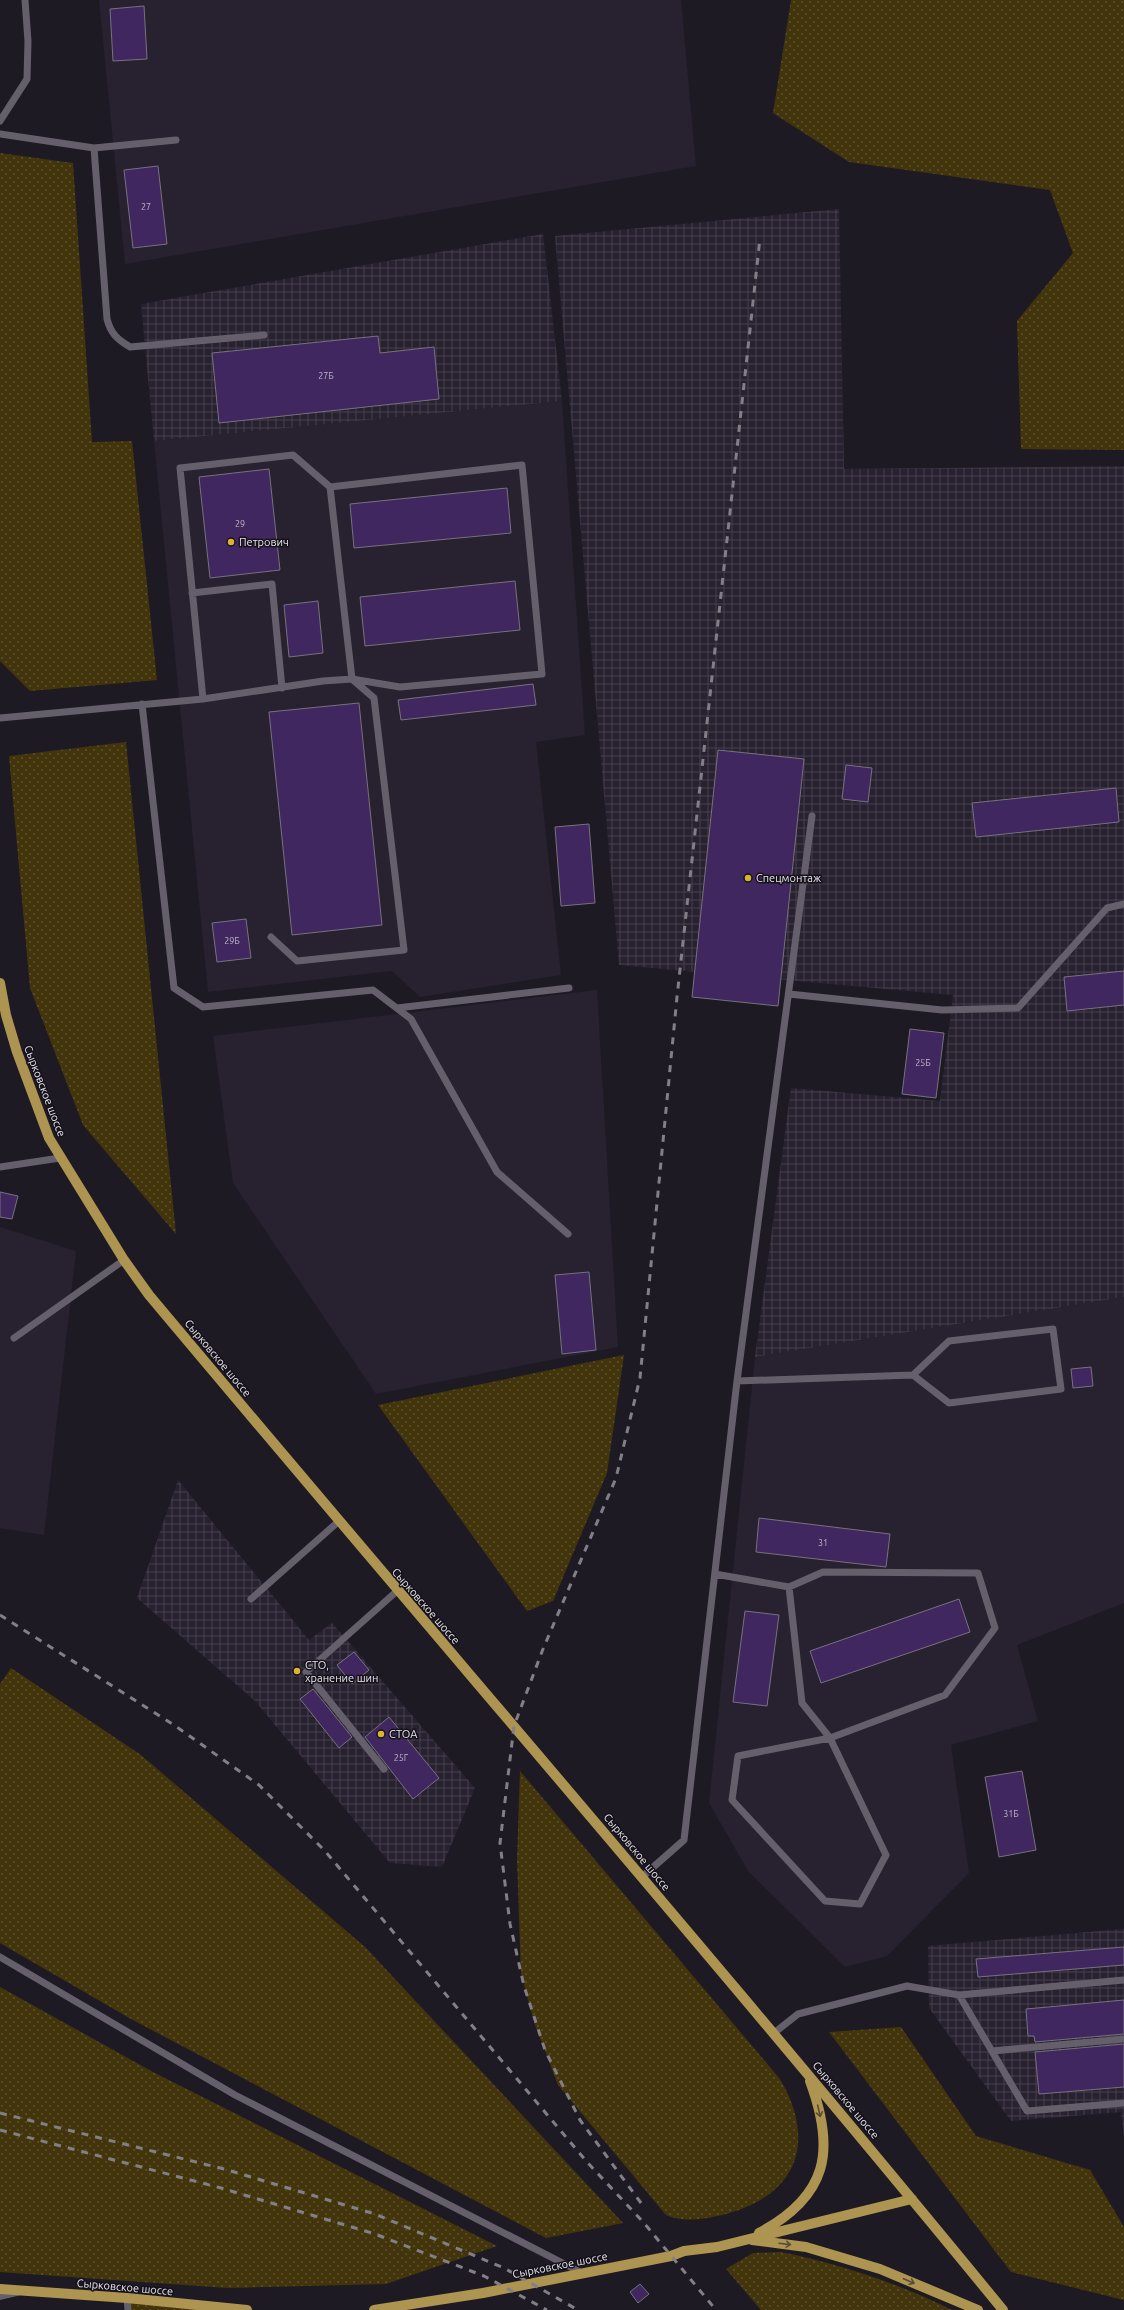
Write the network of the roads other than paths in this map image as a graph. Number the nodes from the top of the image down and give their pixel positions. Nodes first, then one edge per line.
1 (26, 0) edge
2 (0, 121) edge
3 (0, 134) edge
4 (176, 140) dead end
5 (94, 148) junction
6 (264, 335) dead end
7 (330, 487) junction
8 (192, 593) junction
9 (352, 679) junction
10 (282, 688) junction
11 (203, 699) junction
12 (142, 704) junction
13 (0, 718) edge
14 (812, 816) dead end
15 (1124, 904) edge
16 (271, 937) dead end
17 (0, 983) edge
18 (569, 988) dead end
19 (789, 994) junction
20 (397, 1008) junction
21 (60, 1158) junction
22 (0, 1167) edge
23 (568, 1234) dead end
24 (124, 1260) junction
25 (14, 1338) dead end
26 (913, 1375) junction
27 (737, 1381) junction
28 (339, 1521) junction
29 (715, 1574) junction
30 (789, 1587) junction
31 (397, 1591) junction
32 (250, 1599) dead end
33 (830, 1738) junction
34 (384, 1769) dead end
35 (642, 1877) junction
36 (0, 1957) edge
37 (1124, 1980) edge
38 (959, 1995) junction
39 (774, 2033) junction
40 (1124, 2039) edge
41 (992, 2051) junction
42 (808, 2073) junction
43 (1124, 2103) edge
44 (912, 2199) junction
45 (746, 2240) junction
46 (582, 2273) junction
47 (0, 2289) edge
48 (19, 2290) junction
49 (0, 2296) edge
50 (127, 2298) junction
51 (221, 2309) edge
52 (128, 2310) edge
53 (248, 2310) edge
54 (374, 2310) edge
55 (978, 2310) edge
56 (1003, 2310) edge

1 - 2 lane
3 - 5 lane
4 - 5 lane
5 - 6 lane
7 - 8 lane
7 - 9 lane
7 - 9 lane
8 - 10 lane
8 - 11 lane
9 - 10 lane
9 - 16 lane
10 - 11 lane
11 - 12 lane
12 - 13 lane
12 - 20 lane
14 - 19 lane
15 - 19 lane
17 - 21 main road, Сырковское шоссе
18 - 20 lane
19 - 27 lane
20 - 23 lane
21 - 22 lane
21 - 24 main road, Сырковское шоссе
24 - 25 lane
24 - 28 main road, Сырковское шоссе
26 - 26 lane
26 - 27 lane
27 - 29 lane
28 - 31 main road, Сырковское шоссе
28 - 32 lane
29 - 30 lane
29 - 35 lane
30 - 33 lane
30 - 33 lane
31 - 34 lane
31 - 35 main road, Сырковское шоссе
33 - 33 lane
35 - 39 main road, Сырковское шоссе
36 - 46 lane
37 - 38 lane
38 - 39 lane
38 - 41 lane
39 - 42 main road, Сырковское шоссе
40 - 41 lane
41 - 43 lane
42 - 44 main road, Сырковское шоссе
42 -> 45 main road
44 - 45 main road, Сырковское шоссе
44 - 56 main road, Сырковское шоссе
45 - 46 main road, Сырковское шоссе
45 -> 55 main road
46 - 54 main road, Сырковское шоссе
47 - 48 main road, Сырковское шоссе
48 - 49 street
48 - 50 main road, Сырковское шоссе
50 - 51 main road, Сырковское шоссе
50 - 52 lane
51 - 53 main road, Сырковское шоссе

